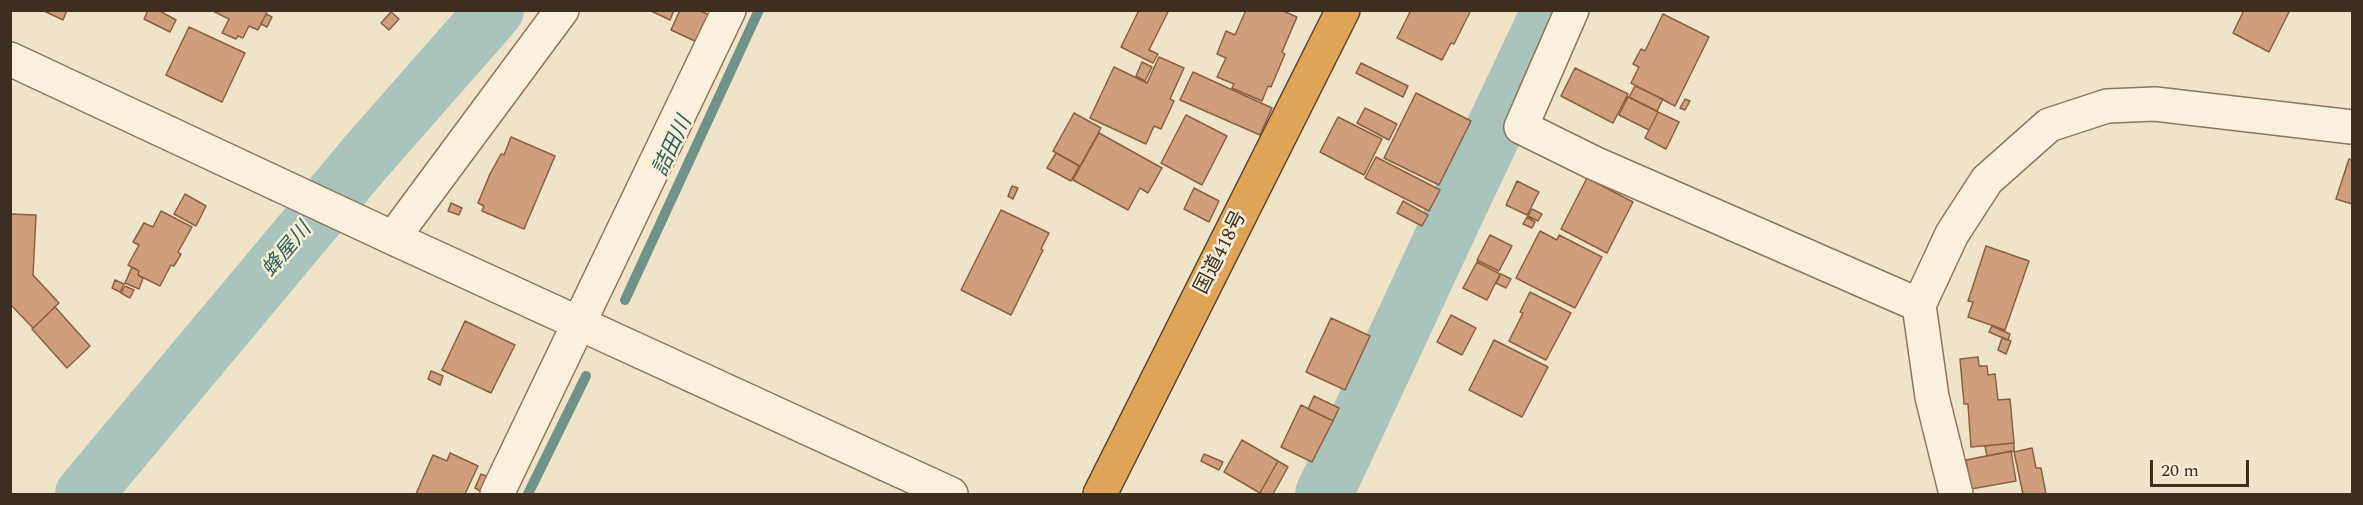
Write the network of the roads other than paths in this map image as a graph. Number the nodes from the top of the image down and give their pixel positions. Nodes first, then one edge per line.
1 (562, 10) edge
2 (729, 10) edge
3 (1343, 10) edge
4 (1572, 10) edge
5 (10, 59) edge
6 (2352, 127) edge
7 (384, 233) junction
8 (1918, 305) junction
9 (578, 323) junction
10 (497, 495) edge
11 (951, 495) edge
12 (1100, 495) edge
13 (1956, 495) edge

1 - 7 street
2 - 9 street
3 - 12 highway, 国道418号
4 - 8 street
5 - 7 street
6 - 8 street
7 - 9 street
8 - 13 street
9 - 10 street
9 - 11 street

